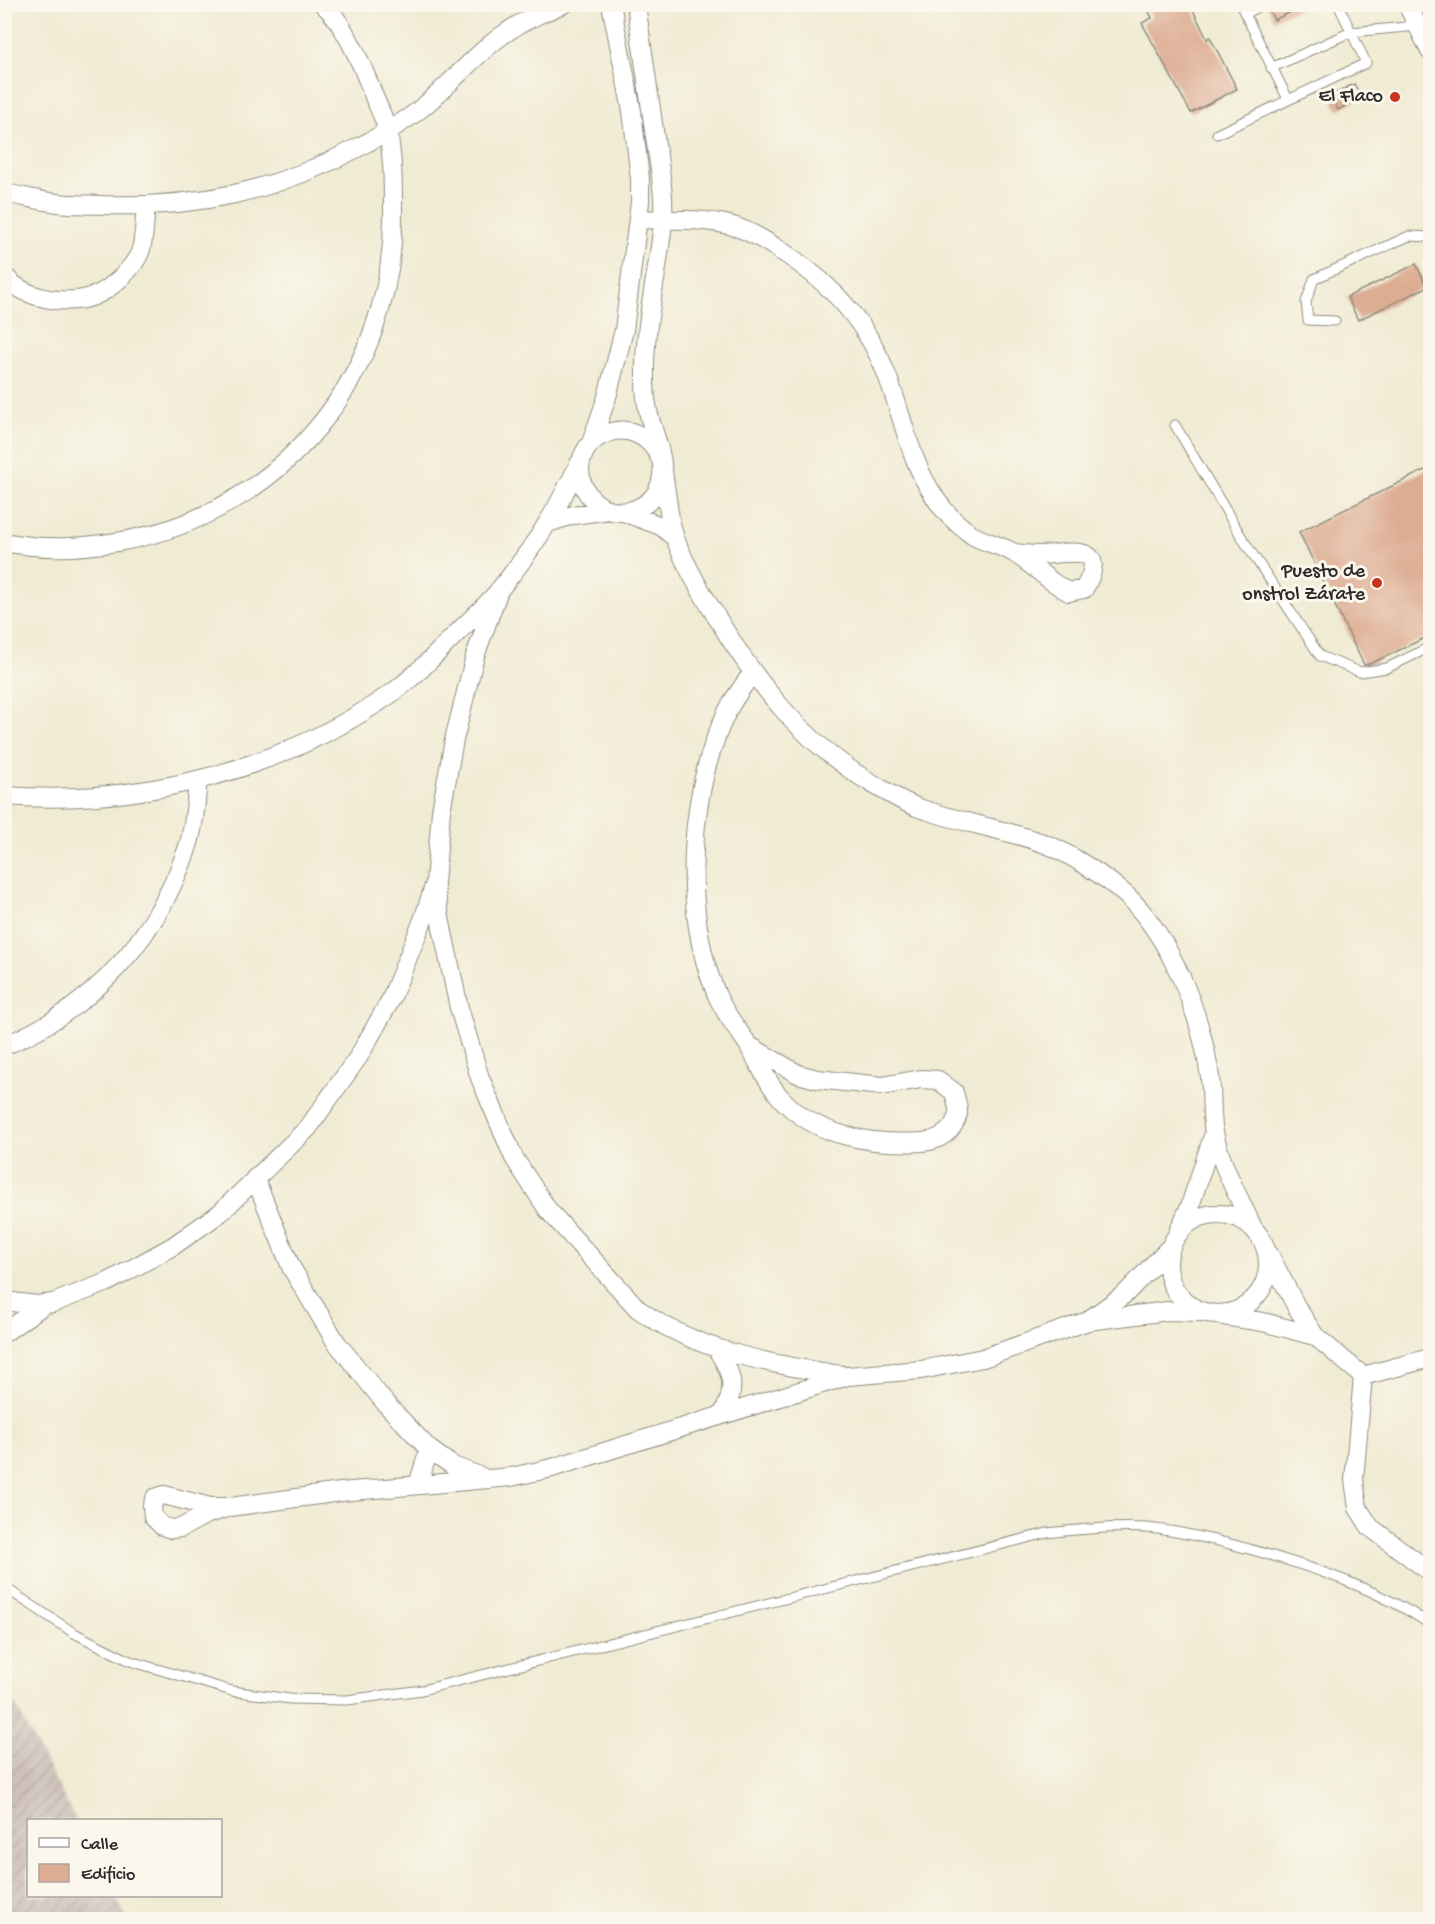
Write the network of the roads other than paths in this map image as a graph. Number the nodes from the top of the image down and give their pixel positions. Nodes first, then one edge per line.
1 (323, 4) edge
2 (564, 4) edge
3 (611, 4) edge
4 (636, 4) edge
5 (1240, 4) edge
6 (1263, 4) edge
7 (1338, 4) edge
8 (1407, 4) edge
9 (1245, 14) junction
10 (1424, 24) edge
11 (1351, 32) junction
12 (1431, 51) edge
13 (1271, 68) junction
14 (1288, 99) junction
15 (388, 131) junction
16 (1217, 134) dead end
17 (4, 193) edge
18 (146, 206) junction
19 (638, 219) junction
20 (663, 219) junction
21 (1431, 237) edge
22 (4, 275) edge
23 (1335, 321) dead end
24 (1175, 424) dead end
25 (587, 451) junction
26 (662, 466) junction
27 (615, 511) junction
28 (548, 523) junction
29 (675, 538) junction
30 (4, 543) edge
31 (1014, 553) dead end
32 (499, 590) junction
33 (449, 641) junction
34 (1431, 647) edge
35 (475, 657) junction
36 (753, 672) junction
37 (198, 780) junction
38 (4, 796) edge
39 (435, 883) junction
40 (414, 944) junction
41 (446, 948) junction
42 (748, 1045) junction
43 (4, 1046) edge
44 (1214, 1133) junction
45 (255, 1178) junction
46 (1253, 1228) junction
47 (1175, 1239) junction
48 (1266, 1249) junction
49 (4, 1301) edge
50 (45, 1304) junction
51 (1208, 1313) junction
52 (1088, 1321) junction
53 (4, 1333) edge
54 (1315, 1336) junction
55 (716, 1348) junction
56 (1431, 1358) edge
57 (848, 1376) junction
58 (1363, 1376) junction
59 (722, 1415) junction
60 (429, 1449) junction
61 (486, 1478) junction
62 (418, 1485) junction
63 (230, 1507) dead end
64 (1431, 1572) edge
65 (4, 1587) edge
66 (1431, 1624) edge

1 - 15 street
2 - 15 street
3 - 19 street
4 - 20 street
5 - 9 lane
6 - 9 lane
7 - 11 lane
8 - 10 street
9 - 13 lane
10 - 11 lane
10 - 12 street
11 - 13 lane
11 - 14 lane
13 - 14 lane
14 - 16 lane
15 - 18 street
15 - 30 street
17 - 18 street
18 - 22 street
19 - 20 street
19 - 25 street
20 - 26 street
20 - 31 street
21 - 23 lane
24 - 34 lane
25 - 26 street
25 - 27 street
25 - 28 street
26 - 27 street
26 - 29 street
27 - 28 street
27 - 29 street
28 - 32 street
29 - 36 street
32 - 33 street
32 - 35 street
33 - 35 street
33 - 37 street
35 - 39 street
36 - 42 street
36 - 44 street
37 - 38 street
37 - 43 street
39 - 40 street
39 - 41 street
40 - 41 street
40 - 45 street
41 - 55 street
42 - 42 street
44 - 46 street
44 - 47 street
45 - 50 street
45 - 60 street
46 - 47 street
46 - 48 street
47 - 51 street
47 - 52 street
48 - 51 street
48 - 54 street
49 - 50 street
50 - 53 street
51 - 52 street
51 - 54 street
52 - 57 street
54 - 58 street
55 - 57 street
55 - 59 street
56 - 58 street
57 - 59 street
58 - 64 street
59 - 61 street
60 - 61 street
60 - 62 street
61 - 62 street
62 - 63 street
65 - 66 lane

